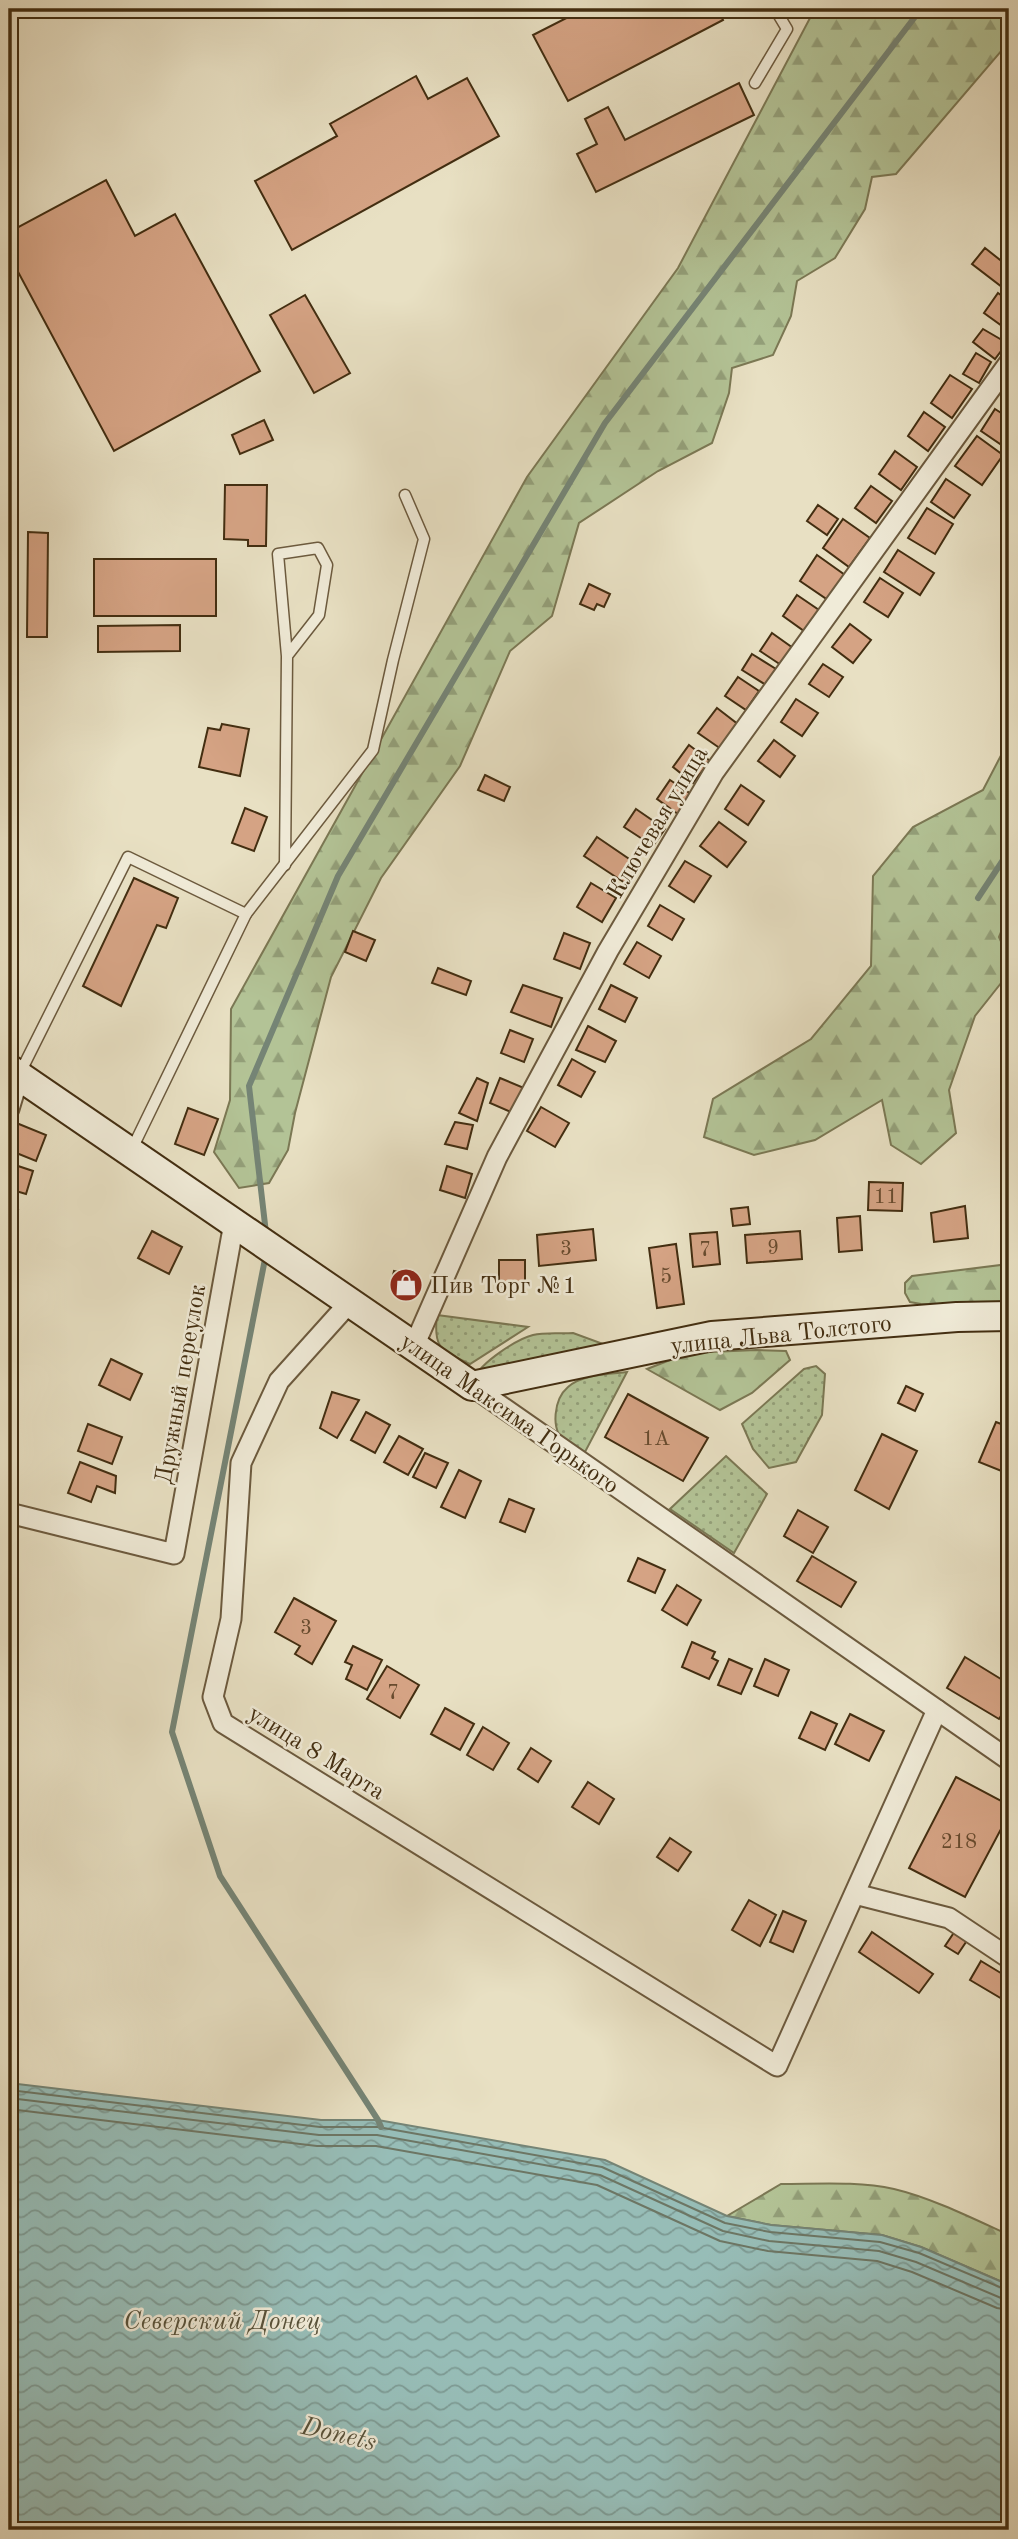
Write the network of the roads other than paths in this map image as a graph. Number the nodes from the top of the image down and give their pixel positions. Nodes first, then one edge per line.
1 (775, 9) edge
2 (755, 83) dead end
3 (1009, 363) edge
4 (405, 495) dead end
5 (287, 656) junction
6 (285, 865) junction
7 (246, 914) junction
8 (14, 1072) edge
9 (9, 1109) edge
10 (130, 1152) junction
11 (234, 1223) junction
12 (350, 1302) junction
13 (1009, 1316) edge
14 (414, 1346) junction
15 (472, 1386) junction
16 (9, 1513) edge
17 (937, 1710) junction
18 (1009, 1760) edge
19 (855, 1894) junction
20 (1009, 1958) edge

1 - 2 lane
3 - 14 street, Ключевая улица
4 - 6 lane
5 - 5 lane
5 - 6 lane
6 - 7 lane
7 - 8 lane
7 - 10 lane
8 - 9 street
8 - 10 street, улица Максима Горького
10 - 11 street, улица Максима Горького
11 - 12 street, улица Максима Горького
11 - 16 street, Дружный переулок
12 - 14 street, улица Максима Горького
12 - 19 street, улица 8 Марта
13 - 15 street, улица Льва Толстого
14 - 15 street, улица Максима Горького
15 - 17 street, улица Максима Горького
17 - 18 street, улица Максима Горького
17 - 19 street
19 - 20 street

